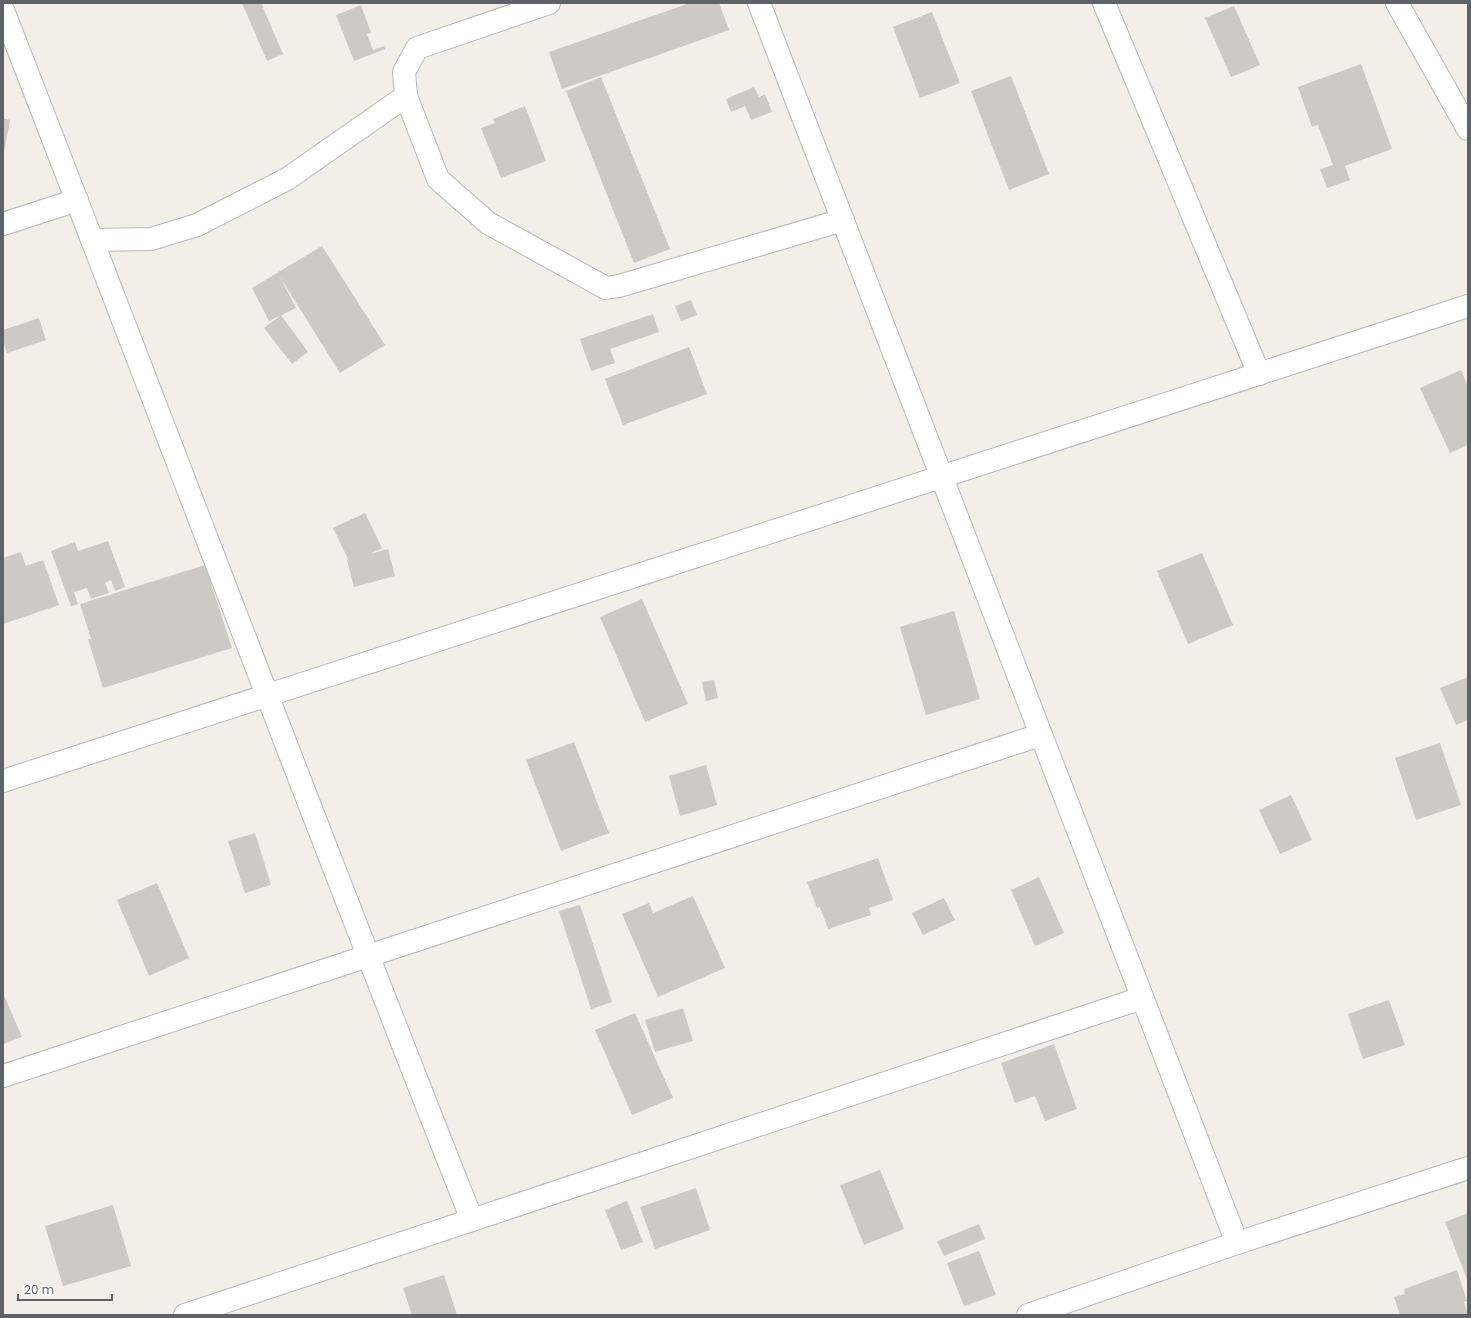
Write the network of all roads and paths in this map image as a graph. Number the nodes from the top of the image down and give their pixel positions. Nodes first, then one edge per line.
1 (549, 3) edge
2 (759, 3) edge
3 (1104, 3) edge
4 (1397, 3) edge
5 (3, 10) edge
6 (406, 96) junction
7 (1468, 129) edge
8 (77, 200) junction
9 (843, 220) junction
10 (3, 224) edge
11 (92, 240) junction
12 (1468, 306) edge
13 (1258, 374) junction
14 (942, 477) junction
15 (268, 695) junction
16 (1040, 735) junction
17 (3, 781) edge
18 (368, 957) junction
19 (1142, 998) junction
20 (3, 1076) edge
21 (1468, 1168) edge
22 (472, 1220) junction
23 (1237, 1243) junction
24 (185, 1315) edge
25 (1028, 1315) edge

1 - 6 street
2 - 9 street
3 - 13 street
4 - 7 street
5 - 8 street
6 - 9 street
6 - 11 street
8 - 10 street
8 - 11 street
9 - 14 street
11 - 15 street
12 - 13 street
13 - 14 street
14 - 15 street
14 - 16 street
15 - 17 street
15 - 18 street
16 - 18 street
16 - 19 street
18 - 20 street
18 - 22 street
19 - 22 street
19 - 23 street
21 - 23 street
22 - 24 street
23 - 25 street

